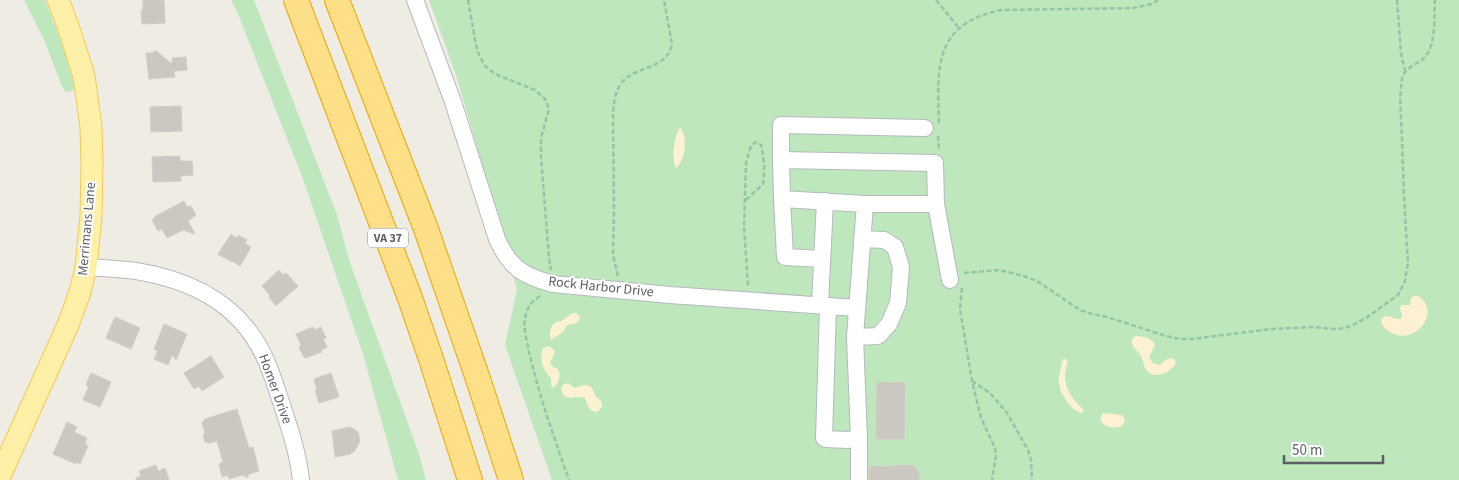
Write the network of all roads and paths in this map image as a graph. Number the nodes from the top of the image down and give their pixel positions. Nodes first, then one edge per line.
1 (58, 0) edge
2 (296, 0) edge
3 (338, 0) edge
4 (415, 0) edge
5 (468, 0) edge
6 (664, 0) edge
7 (936, 0) edge
8 (1158, 0) edge
9 (1397, 0) edge
10 (1435, 0) edge
11 (959, 28) junction
12 (1405, 72) junction
13 (934, 130) junction
14 (939, 158) dead end
15 (781, 160) junction
16 (782, 199) junction
17 (746, 200) junction
18 (825, 201) junction
19 (865, 204) junction
20 (936, 204) junction
21 (862, 239) junction
22 (822, 259) junction
23 (86, 267) junction
24 (957, 278) junction
25 (553, 284) junction
26 (624, 291) junction
27 (749, 301) junction
28 (824, 306) junction
29 (857, 308) junction
30 (854, 337) junction
31 (972, 381) junction
32 (859, 438) junction
33 (0, 476) edge
34 (301, 480) edge
35 (470, 480) edge
36 (511, 480) edge
37 (569, 480) edge
38 (859, 480) edge
39 (992, 480) edge
40 (1032, 480) edge

1 - 23 main road, Merrimans Lane
2 - 35 highway, VA 37
3 - 36 highway, VA 37
4 - 25 street, Rock Harbor Drive
5 - 25 path
6 - 26 path
7 - 11 path
8 - 11 path
9 - 12 path
10 - 12 path
11 - 13 path
12 - 24 path
13 - 14 path
13 - 15 street
15 - 16 street
15 - 20 street
16 - 18 street
16 - 22 street
17 - 17 path
17 - 27 path
18 - 19 street
18 - 22 street
19 - 20 street
19 - 21 street
20 - 24 street
21 - 29 street
21 - 30 street
22 - 28 street
23 - 33 main road, Merrimans Lane
23 - 34 street, Homer Drive
24 - 31 path
25 - 26 street, Rock Harbor Drive
25 - 37 path
26 - 27 street, Rock Harbor Drive
27 - 28 street, Rock Harbor Drive
28 - 29 street, Rock Harbor Drive
28 - 32 street
29 - 30 street
30 - 32 street
31 - 39 path
31 - 40 path
32 - 38 street

